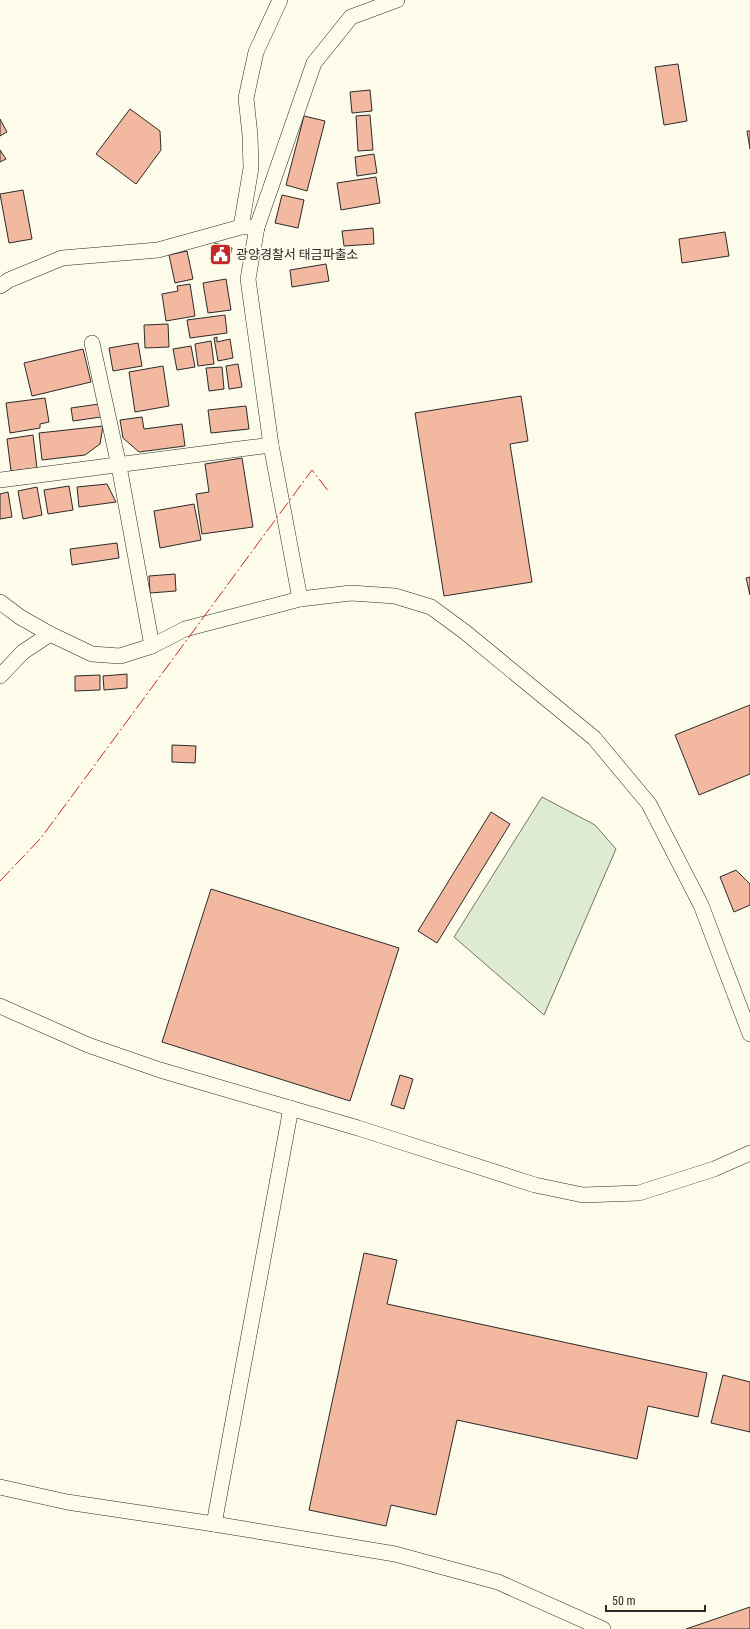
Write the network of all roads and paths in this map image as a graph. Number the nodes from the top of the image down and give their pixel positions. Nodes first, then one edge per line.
1 (280, 0) edge
2 (397, 0) edge
3 (241, 227) junction
4 (257, 227) junction
5 (0, 286) edge
6 (92, 343) dead end
7 (271, 445) junction
8 (119, 466) junction
9 (0, 480) edge
10 (300, 599) junction
11 (0, 602) edge
12 (50, 634) junction
13 (152, 646) junction
14 (0, 676) edge
15 (0, 1006) edge
16 (750, 1034) edge
17 (291, 1108) junction
18 (750, 1153) edge
19 (0, 1487) edge
20 (214, 1524) junction
21 (603, 1629) edge

1 - 3 street
2 - 4 street
3 - 4 street
3 - 5 street
4 - 7 street
6 - 8 street
7 - 8 street
7 - 10 street
8 - 9 street
8 - 13 street
10 - 13 street
10 - 16 street
11 - 12 street
12 - 13 street
12 - 14 street
15 - 17 street
17 - 18 street
17 - 20 street
19 - 20 street
20 - 21 street

